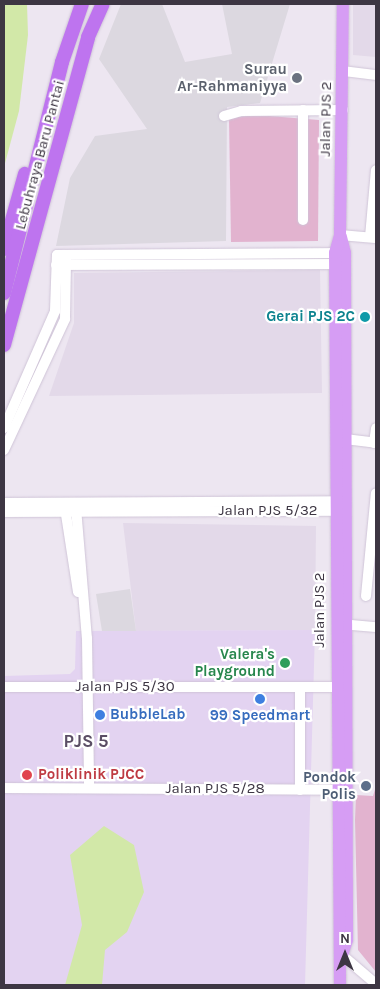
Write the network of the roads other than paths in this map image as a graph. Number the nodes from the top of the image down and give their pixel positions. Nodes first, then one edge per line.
1 (80, 4) edge
2 (103, 4) edge
3 (343, 4) edge
4 (343, 71) junction
5 (376, 75) edge
6 (303, 110) junction
7 (343, 110) junction
8 (224, 116) dead end
9 (376, 170) edge
10 (303, 220) dead end
11 (340, 235) junction
12 (373, 238) edge
13 (10, 248) edge
14 (340, 258) junction
15 (63, 262) junction
16 (4, 293) edge
17 (4, 345) edge
18 (4, 428) edge
19 (376, 428) edge
20 (344, 439) junction
21 (375, 443) edge
22 (4, 450) edge
23 (376, 492) edge
24 (4, 503) edge
25 (340, 506) junction
26 (71, 508) junction
27 (4, 512) edge
28 (366, 596) dead end
29 (340, 624) junction
30 (376, 627) edge
31 (4, 687) edge
32 (89, 687) junction
33 (300, 687) junction
34 (336, 687) junction
35 (4, 788) edge
36 (89, 788) junction
37 (300, 790) junction
38 (336, 790) junction
39 (342, 955) junction
40 (375, 984) edge
41 (340, 985) edge

1 - 13 highway, Lebuhraya Baru Pantai
2 - 17 highway, Lebuhraya Baru Pantai
3 - 4 main road, Jalan PJS 2
4 - 5 street
4 - 7 main road, Jalan PJS 2
6 - 7 street
6 - 8 street
6 - 10 street
7 - 11 main road, Jalan PJS 2
9 - 12 street
11 - 12 street
11 - 14 main road, Jalan PJS 2
13 - 16 highway, Lebuhraya Baru Pantai
14 - 15 street
14 - 20 main road, Jalan PJS 2
14 - 25 main road, Jalan PJS 2
15 - 18 street
15 - 22 street
19 - 21 street
20 - 21 street
20 - 25 main road, Jalan PJS 2
23 - 28 street
24 - 26 street
25 - 26 street, Jalan PJS 5/32
25 - 29 main road, Jalan PJS 2
26 - 27 street
26 - 32 street
29 - 30 street
29 - 34 main road, Jalan PJS 2
29 - 39 main road
31 - 32 street, Jalan PJS 5/30
32 - 33 street, Jalan PJS 5/30
32 - 36 street
33 - 34 street, Jalan PJS 5/30
33 - 37 street
34 - 38 main road, Jalan PJS 2
35 - 36 street, Jalan PJS 5/28
36 - 37 street, Jalan PJS 5/28
37 - 38 street, Jalan PJS 5/28
38 - 39 main road, Jalan PJS 2
39 - 40 street
39 - 41 main road, Jalan PJS 2

